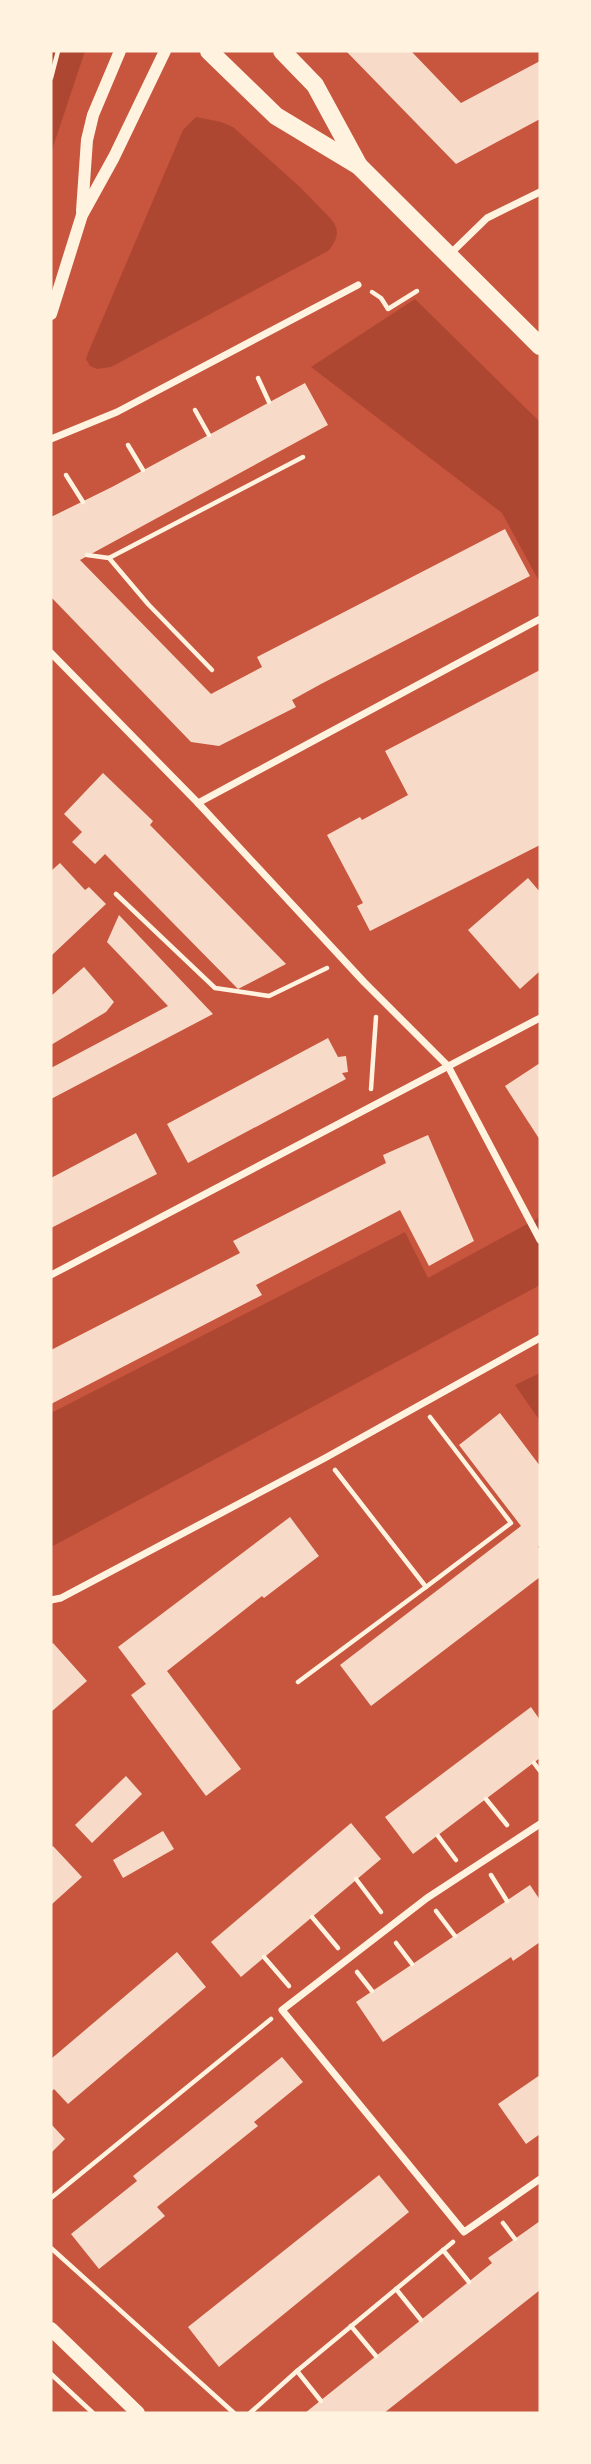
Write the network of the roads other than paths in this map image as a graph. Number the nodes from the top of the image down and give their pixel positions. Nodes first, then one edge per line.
1 (120, 51) edge
2 (165, 51) edge
3 (209, 51) edge
4 (282, 51) edge
5 (359, 166) junction
6 (540, 192) edge
7 (82, 215) junction
8 (449, 255) junction
9 (358, 285) dead end
10 (51, 314) edge
11 (540, 346) edge
12 (51, 439) edge
13 (540, 619) edge
14 (51, 653) edge
15 (198, 803) junction
16 (540, 1018) edge
17 (448, 1066) junction
18 (540, 1240) edge
19 (51, 1275) edge
20 (540, 1338) edge
21 (51, 1600) edge
22 (540, 1825) edge
23 (540, 2179) edge
24 (51, 2329) edge
25 (138, 2413) edge

1 - 7 street
2 - 7 street
3 - 5 main road
4 - 5 main road
5 - 8 main road
6 - 8 street
7 - 10 street
8 - 11 main road
9 - 12 street
13 - 15 street
14 - 15 street
15 - 17 street
16 - 17 street
17 - 18 street
17 - 19 street
20 - 21 street
22 - 23 street
24 - 25 main road

